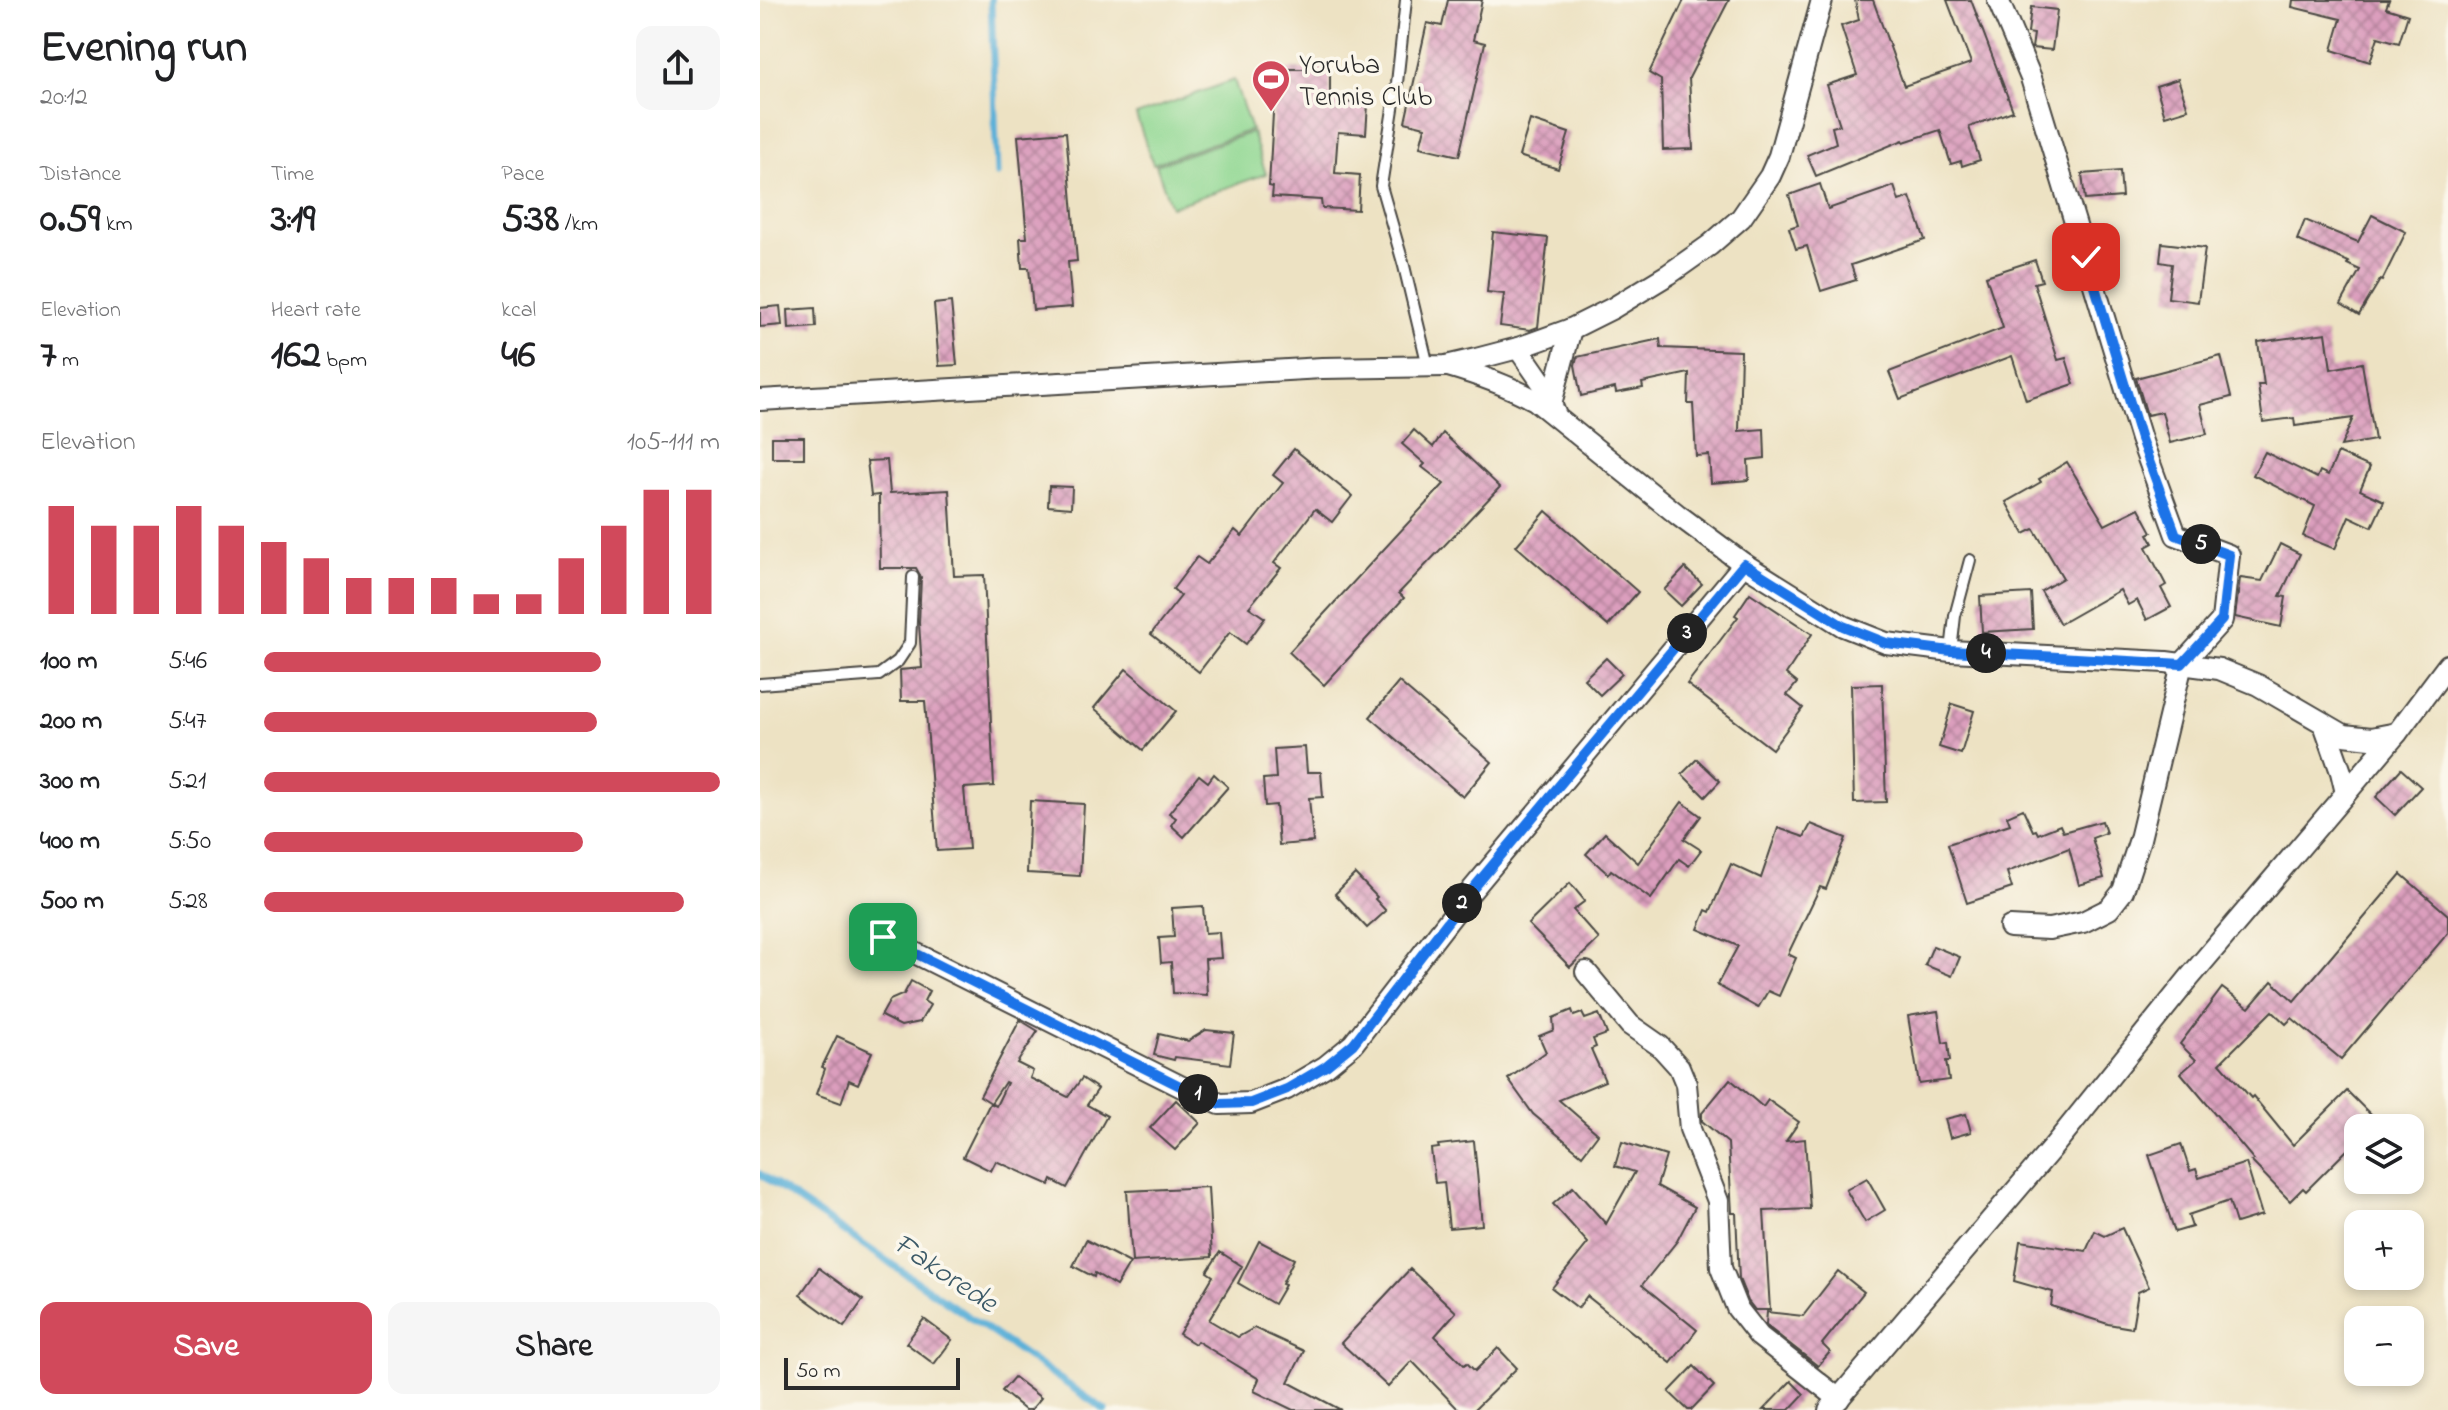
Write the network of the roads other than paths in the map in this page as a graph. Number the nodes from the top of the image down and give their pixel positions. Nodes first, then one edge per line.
1 (1406, 0) edge
2 (1822, 0) edge
3 (1998, 0) edge
4 (1571, 329) junction
5 (1518, 348) junction
6 (1437, 366) junction
7 (760, 400) edge
8 (1554, 410) junction
9 (1970, 560) dead end
10 (1744, 564) junction
11 (913, 577) dead end
12 (1951, 651) junction
13 (2182, 664) junction
14 (2448, 665) edge
15 (760, 684) edge
16 (2324, 724) junction
17 (2397, 733) junction
18 (2346, 793) junction
19 (2010, 927) dead end
20 (883, 937) dead end
21 (1586, 972) dead end
22 (1834, 1404) edge

1 - 6 lane
2 - 4 street
3 - 13 street
4 - 5 street
4 - 8 street
5 - 6 street
5 - 8 street
6 - 7 street
6 - 8 street
8 - 10 street
9 - 12 lane
10 - 12 street
10 - 20 street
11 - 15 lane
12 - 13 street
13 - 16 street
13 - 19 street
14 - 17 street
16 - 17 street
16 - 18 street
17 - 18 street
18 - 22 street
21 - 22 street

